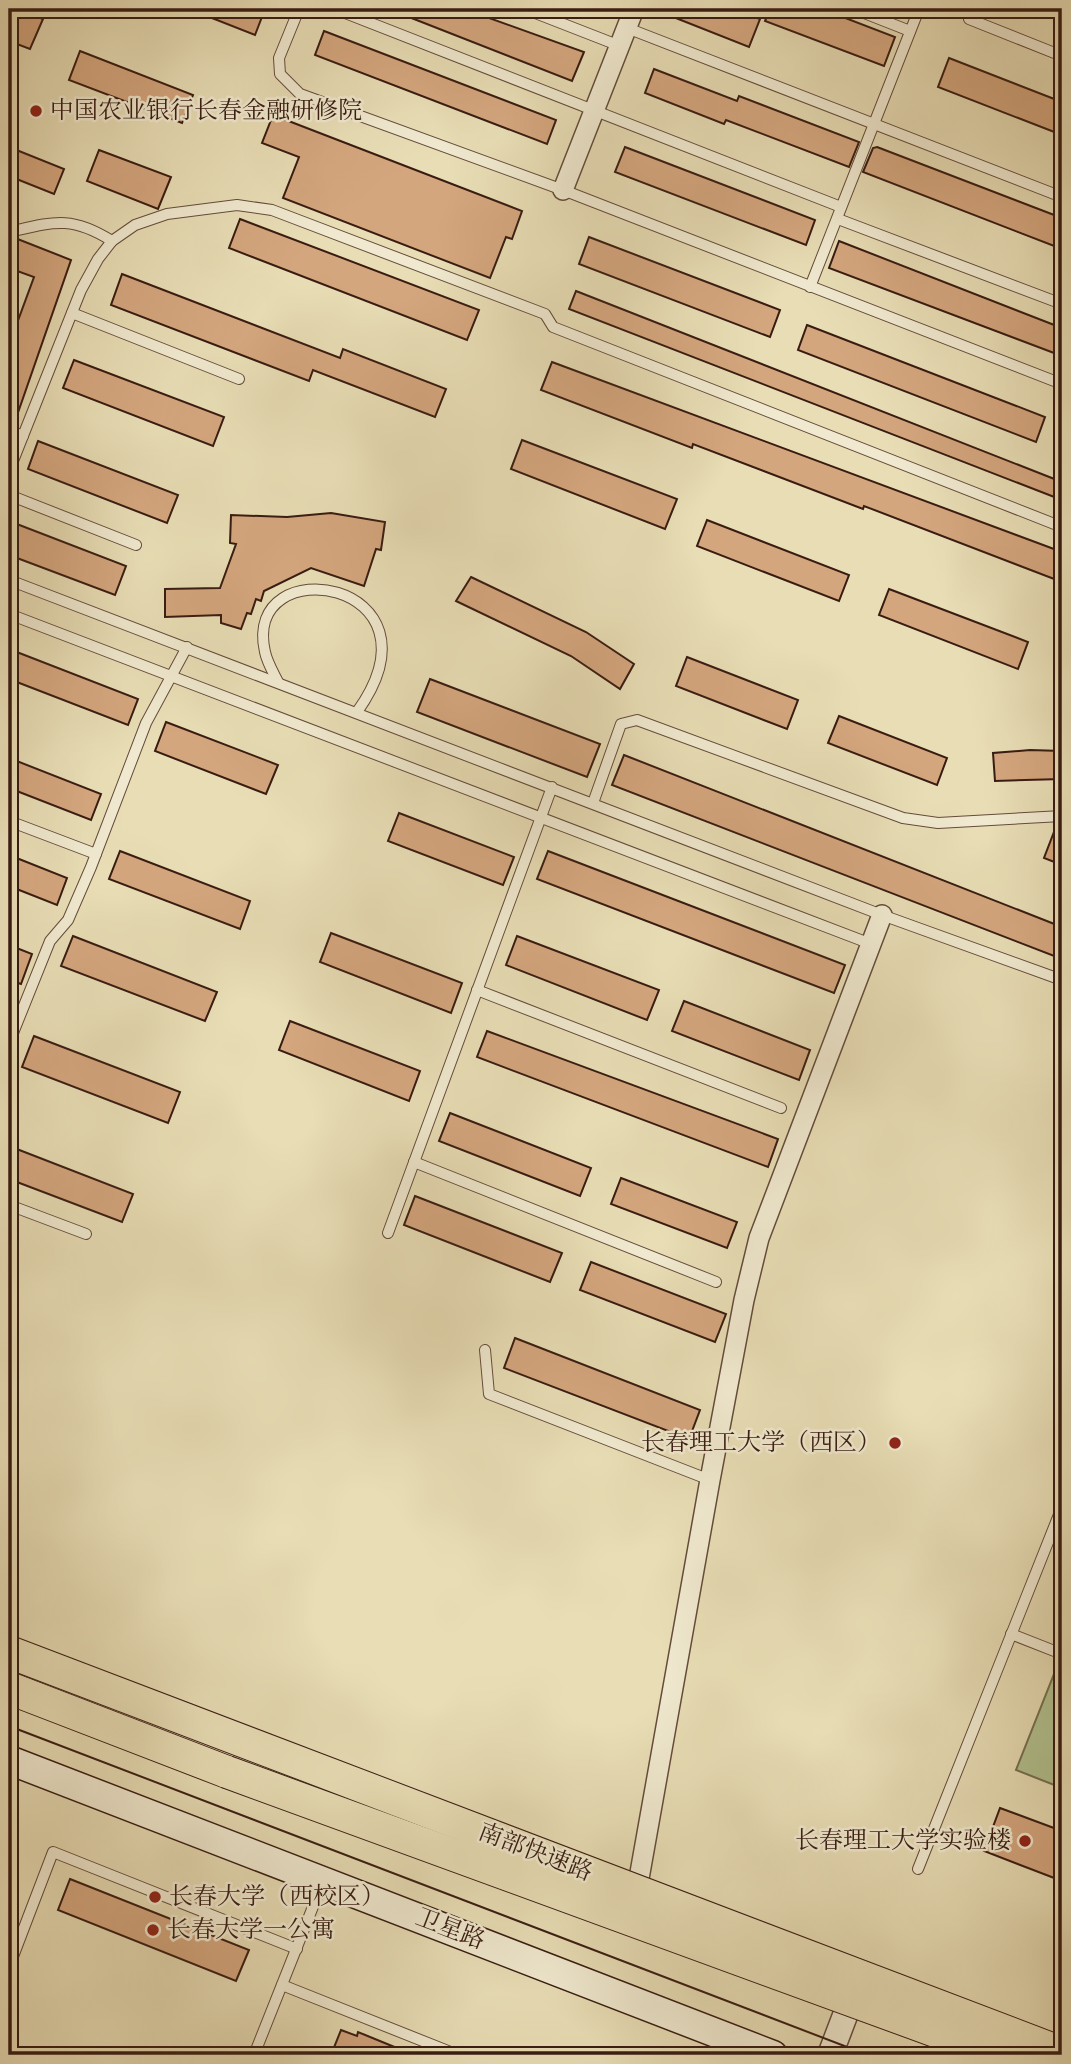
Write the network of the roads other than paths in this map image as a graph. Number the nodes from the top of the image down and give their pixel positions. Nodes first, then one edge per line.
1 (299, 9) edge
2 (335, 9) edge
3 (525, 9) edge
4 (634, 9) edge
5 (854, 9) edge
6 (919, 9) edge
7 (969, 19) dead end
8 (910, 31) junction
9 (623, 37) junction
10 (1062, 56) edge
11 (595, 110) junction
12 (874, 124) junction
13 (563, 190) junction
14 (1062, 197) edge
15 (841, 207) junction
16 (838, 219) junction
17 (9, 232) edge
18 (111, 241) junction
19 (810, 287) junction
20 (1062, 304) edge
21 (72, 313) junction
22 (239, 379) dead end
23 (1062, 384) edge
24 (9, 430) edge
25 (23, 436) junction
26 (9, 471) edge
27 (9, 495) edge
28 (1062, 527) edge
29 (135, 545) dead end
30 (9, 580) edge
31 (9, 614) edge
32 (187, 647) junction
33 (170, 675) junction
34 (278, 682) junction
35 (357, 712) junction
36 (552, 787) junction
37 (593, 803) junction
38 (1062, 816) edge
39 (541, 817) junction
40 (9, 821) edge
41 (96, 854) junction
42 (882, 915) junction
43 (871, 944) junction
44 (1062, 980) edge
45 (477, 990) junction
46 (9, 1010) edge
47 (20, 1015) junction
48 (9, 1043) edge
49 (781, 1108) dead end
50 (414, 1162) junction
51 (9, 1205) edge
52 (388, 1233) dead end
53 (86, 1234) dead end
54 (716, 1282) dead end
55 (485, 1350) dead end
56 (710, 1480) junction
57 (1062, 1507) edge
58 (1012, 1634) junction
59 (9, 1652) edge
60 (1062, 1654) edge
61 (9, 1688) edge
62 (9, 1701) edge
63 (9, 1760) edge
64 (227, 1772) junction
65 (918, 1869) dead end
66 (324, 1881) junction
67 (638, 1884) dead end
68 (297, 1949) junction
69 (9, 1967) edge
70 (862, 1970) dead end
71 (282, 1985) junction
72 (1062, 2053) edge
73 (254, 2055) edge
74 (458, 2055) edge
75 (774, 2055) edge
76 (830, 2055) edge
77 (1001, 2055) edge

1 - 13 lane
2 - 11 lane
3 - 9 lane
4 - 9 street
5 - 8 lane
6 - 8 lane
7 - 10 lane
8 - 12 lane
9 - 11 street
9 - 12 lane
11 - 13 street
11 - 15 lane
12 - 14 lane
12 - 15 lane
13 - 19 lane
15 - 16 lane
16 - 19 lane
16 - 20 lane
17 - 18 lane
18 - 21 lane
18 - 28 lane
19 - 23 lane
21 - 22 lane
21 - 25 lane
24 - 25 lane
25 - 26 lane
27 - 29 lane
30 - 32 lane
31 - 33 lane
32 - 33 lane
32 - 34 lane
33 - 39 lane
33 - 41 lane
34 - 35 lane
34 - 35 lane
35 - 36 lane
36 - 37 lane
36 - 39 lane
37 - 38 lane
37 - 42 lane
39 - 43 lane
39 - 45 lane
40 - 41 lane
41 - 47 lane
42 - 43 street
42 - 44 lane
43 - 56 street
45 - 49 lane
45 - 50 lane
46 - 47 lane
47 - 48 lane
50 - 52 lane
50 - 54 lane
51 - 53 lane
55 - 56 lane
56 - 67 street
57 - 58 lane
58 - 60 lane
58 - 65 lane
59 - 72 highway, 南部快速路, bridge
61 - 64 highway, 南部快速路
62 - 64 highway
63 - 66 main road, 卫星路
64 - 77 highway, 南部快速路, bridge
66 - 68 lane
66 - 75 main road, 卫星路
68 - 69 lane
68 - 71 lane
70 - 76 street
71 - 73 lane
71 - 74 lane

